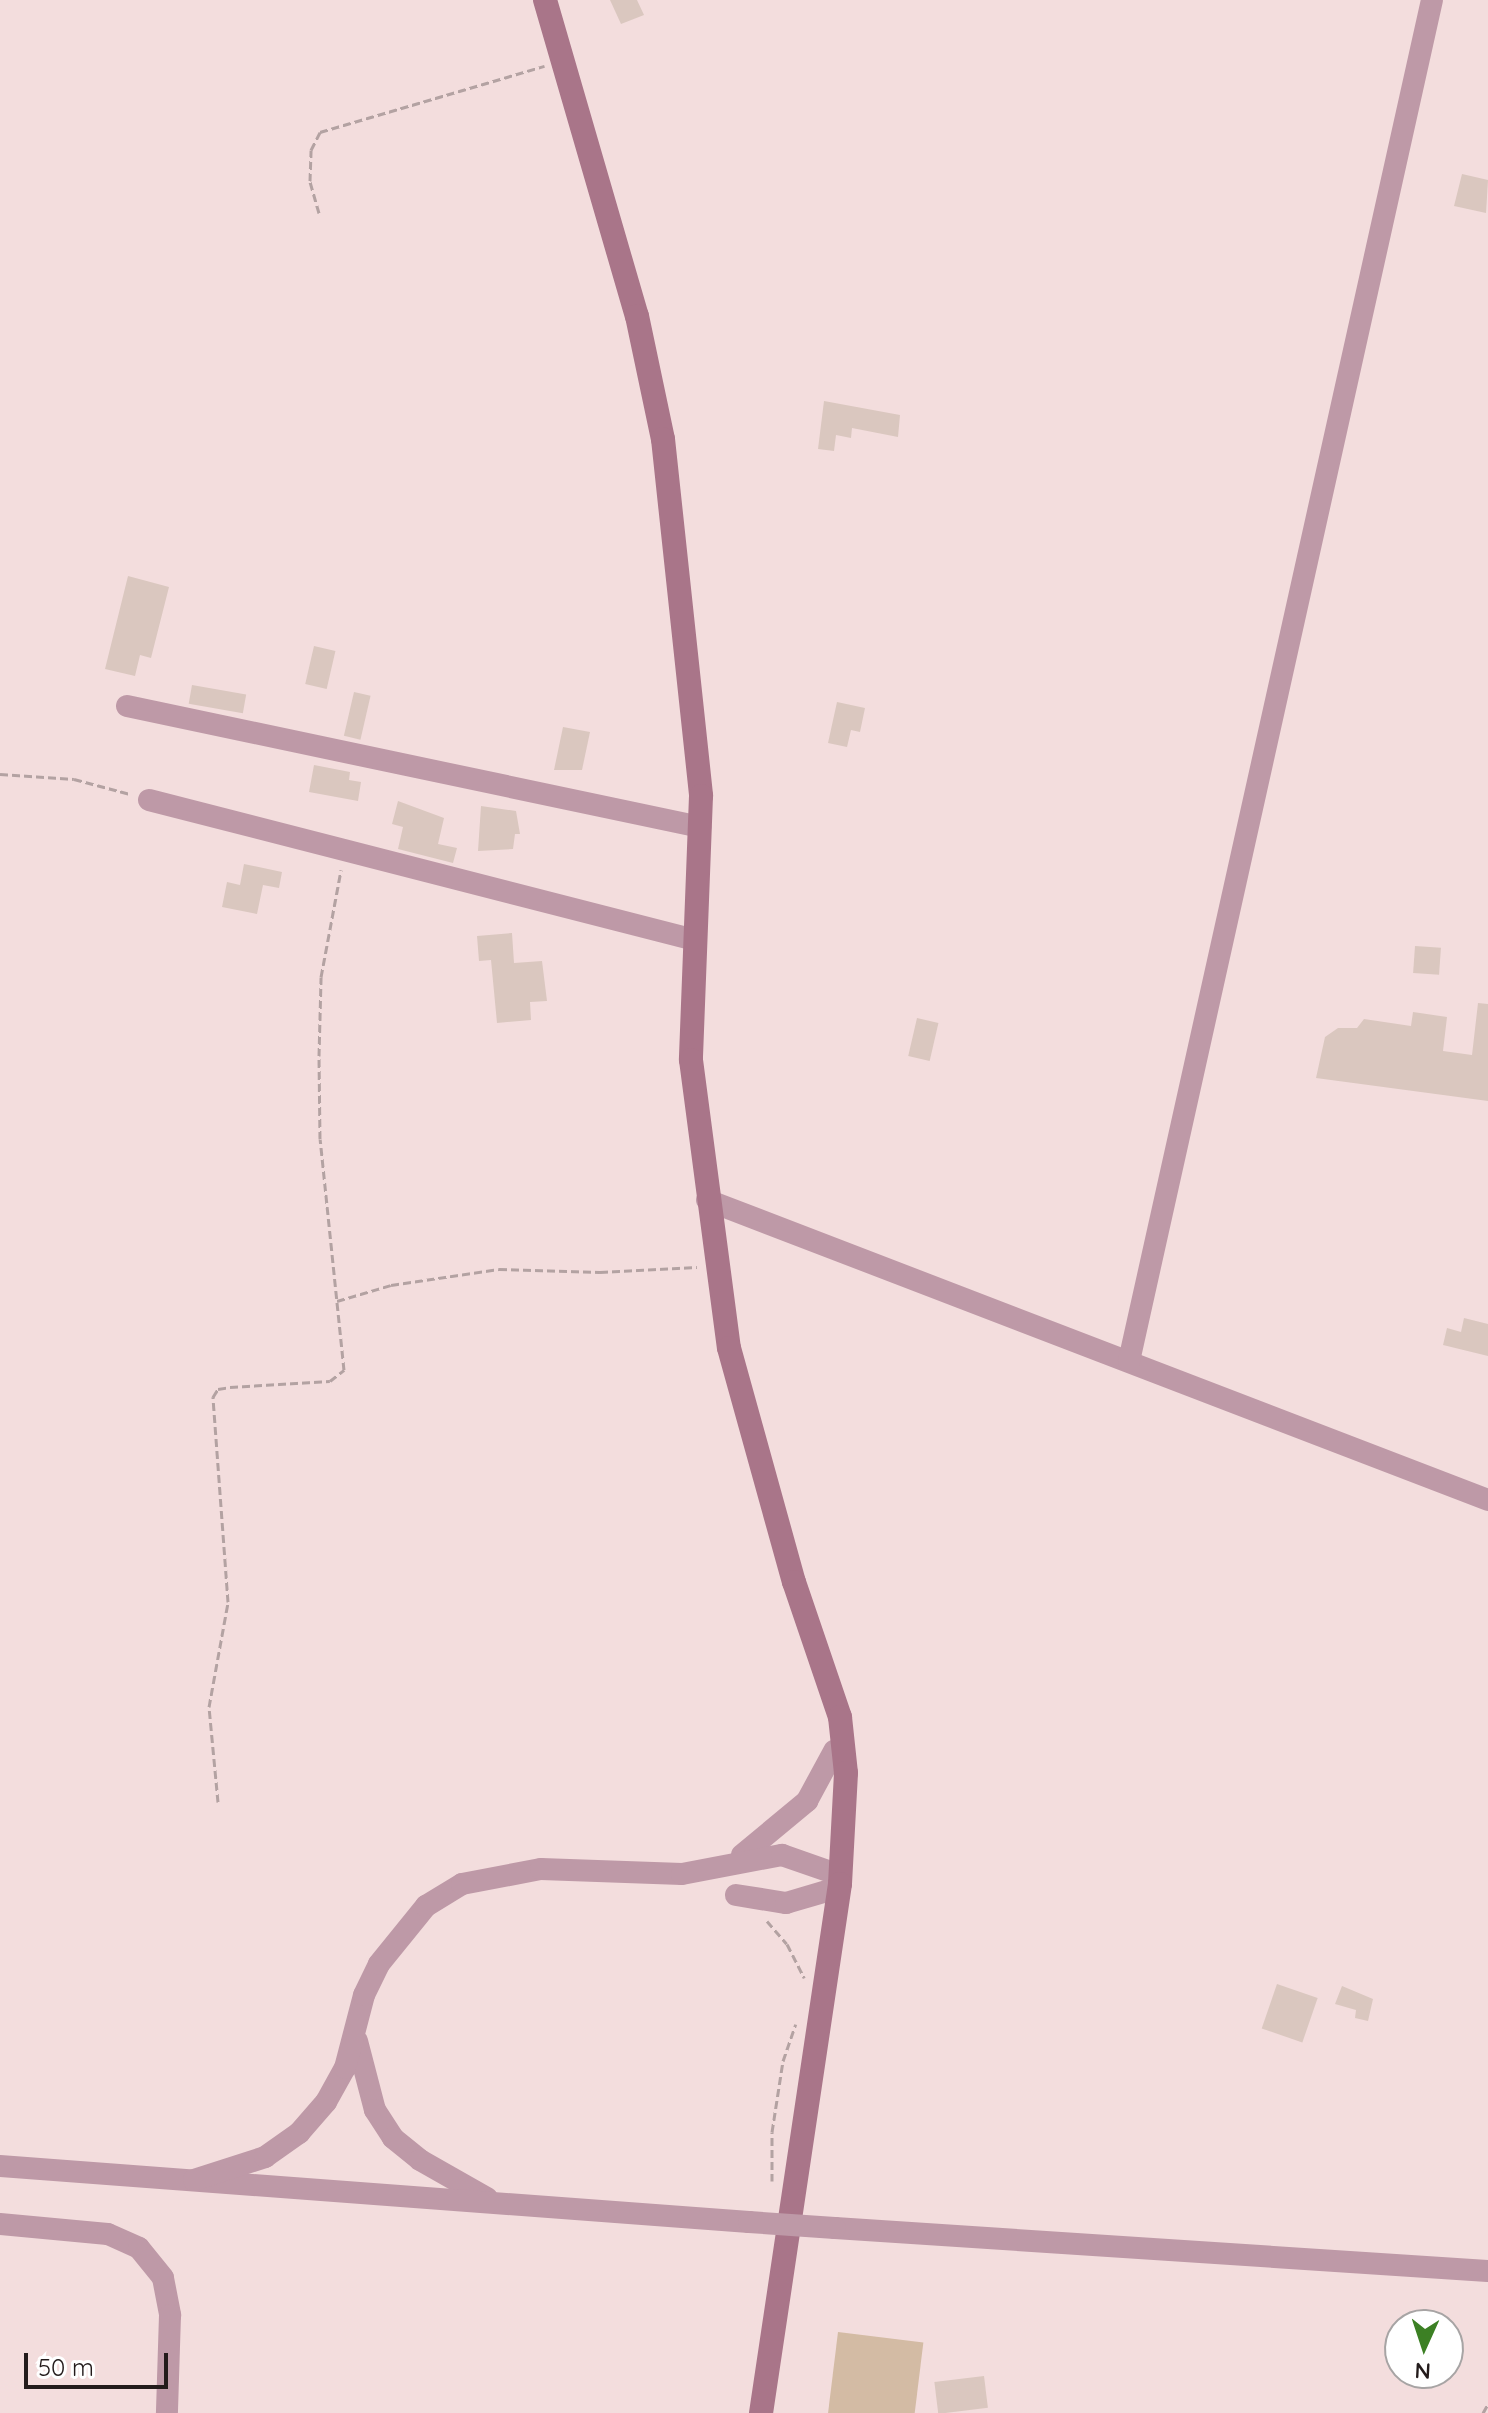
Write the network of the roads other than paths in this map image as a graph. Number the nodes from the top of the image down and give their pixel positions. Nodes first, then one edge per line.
1 (545, 0) edge
2 (1432, 0) edge
3 (127, 706) dead end
4 (149, 800) road end
5 (700, 827) junction
6 (695, 940) junction
7 (707, 1200) junction
8 (1129, 1361) junction
9 (1488, 1500) edge
10 (834, 1751) dead end
11 (729, 1862) junction
12 (736, 1895) dead end
13 (356, 2030) junction
14 (0, 2166) edge
15 (194, 2180) junction
16 (499, 2204) junction
17 (0, 2224) edge
18 (1488, 2271) edge
19 (167, 2413) edge
20 (761, 2413) edge

1 - 5 main road
2 - 8 street
3 - 5 street
4 - 6 street
5 - 6 main road
6 - 7 main road
7 - 8 street
7 - 20 main road
8 - 9 street
10 - 11 street
11 - 12 street
11 - 13 street
13 - 15 street
13 - 16 street
14 - 15 street
15 - 16 street
16 - 18 street, bridge
17 - 19 street

